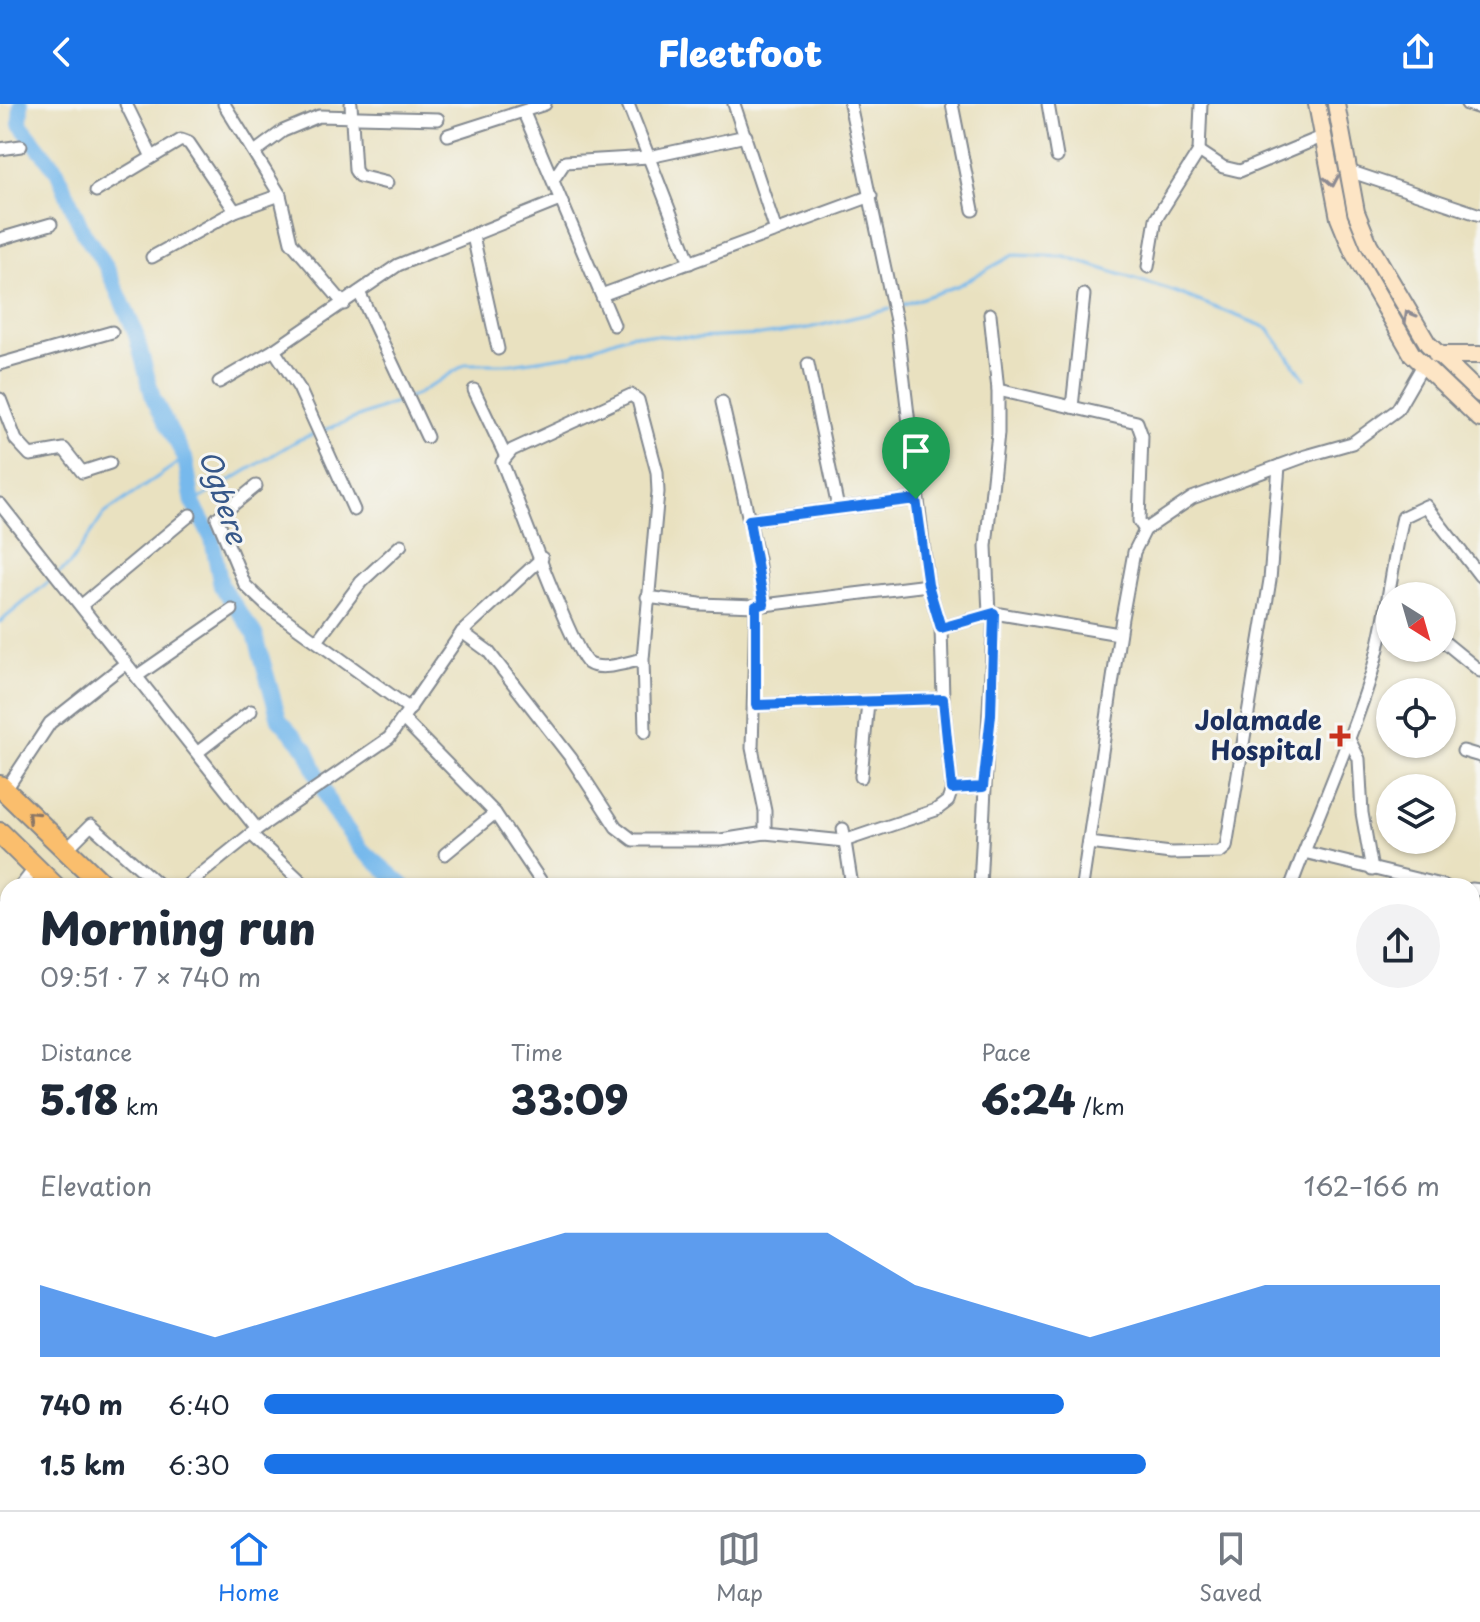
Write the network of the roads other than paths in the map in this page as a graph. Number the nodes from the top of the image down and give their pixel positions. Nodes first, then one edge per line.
1 (126, 104) edge
2 (224, 104) edge
3 (351, 104) edge
4 (545, 104) edge
5 (628, 104) edge
6 (734, 104) edge
7 (850, 104) edge
8 (952, 104) edge
9 (1048, 104) edge
10 (1201, 104) edge
11 (1317, 104) edge
12 (1336, 104) edge
13 (1467, 104) edge
14 (1480, 108) edge
15 (524, 113) junction
16 (352, 117) junction
17 (438, 119) dead end
18 (448, 135) dead end
19 (746, 136) junction
20 (1324, 136) junction
21 (21, 146) dead end
22 (0, 149) edge
23 (256, 151) junction
24 (1199, 151) junction
25 (152, 157) junction
26 (649, 157) junction
27 (1057, 157) dead end
28 (1349, 171) junction
29 (553, 180) junction
30 (387, 183) dead end
31 (96, 191) dead end
32 (280, 195) junction
33 (871, 196) junction
34 (560, 200) junction
35 (973, 210) dead end
36 (235, 211) junction
37 (1480, 215) edge
38 (51, 224) dead end
39 (776, 231) junction
40 (473, 236) junction
41 (0, 239) edge
42 (152, 257) dead end
43 (690, 263) junction
44 (1148, 267) dead end
45 (359, 292) junction
46 (604, 294) junction
47 (1084, 295) dead end
48 (344, 304) junction
49 (990, 314) dead end
50 (614, 325) dead end
51 (112, 332) dead end
52 (498, 349) dead end
53 (274, 350) junction
54 (1437, 355) junction
55 (1480, 355) edge
56 (0, 364) edge
57 (808, 364) dead end
58 (1423, 365) junction
59 (219, 382) dead end
60 (474, 390) dead end
61 (998, 390) junction
62 (1480, 394) edge
63 (0, 399) edge
64 (722, 402) dead end
65 (1072, 407) junction
66 (1480, 419) edge
67 (427, 437) dead end
68 (505, 455) junction
69 (110, 463) dead end
70 (1279, 466) junction
71 (256, 486) dead end
72 (916, 499) junction
73 (0, 504) edge
74 (838, 508) junction
75 (354, 510) dead end
76 (190, 515) dead end
77 (749, 520) junction
78 (1145, 530) junction
79 (401, 545) dead end
80 (542, 558) junction
81 (1480, 576) edge
82 (1389, 582) edge
83 (928, 585) junction
84 (647, 597) junction
85 (83, 604) junction
86 (760, 605) junction
87 (232, 610) dead end
88 (992, 613) junction
89 (941, 628) junction
90 (462, 632) junction
91 (1119, 634) junction
92 (317, 641) junction
93 (1456, 651) edge
94 (1376, 655) edge
95 (643, 659) junction
96 (126, 663) junction
97 (1480, 671) edge
98 (137, 676) junction
99 (943, 699) junction
100 (868, 702) junction
101 (756, 705) junction
102 (251, 711) dead end
103 (406, 714) junction
104 (645, 732) dead end
105 (1349, 739) junction
106 (1463, 751) dead end
107 (198, 752) junction
108 (1480, 756) edge
109 (861, 777) dead end
110 (983, 787) junction
111 (2, 788) edge
112 (952, 789) junction
113 (495, 813) junction
114 (254, 832) junction
115 (0, 833) edge
116 (765, 833) junction
117 (844, 835) junction
118 (1089, 843) junction
119 (66, 850) junction
120 (1304, 852) junction
121 (445, 854) dead end
122 (35, 868) junction
123 (1372, 870) junction
124 (27, 878) edge
125 (46, 878) edge
126 (96, 878) edge
127 (151, 878) edge
128 (196, 878) edge
129 (298, 878) edge
130 (539, 878) edge
131 (851, 878) edge
132 (981, 878) edge
133 (1083, 878) edge
134 (1294, 878) edge
135 (1408, 878) edge

1 - 25 street
2 - 23 street
3 - 16 street
4 - 15 street
5 - 26 street
6 - 19 street
7 - 33 street
8 - 35 street
9 - 27 street
10 - 24 street
11 - 20 main road
12 - 28 main road
13 - 14 street
15 - 18 street
15 - 29 street
16 - 17 street
16 - 23 street
16 - 30 street
19 - 26 street
19 - 39 street
20 - 24 street
20 -> 58 main road
21 - 22 street
23 - 32 street
24 - 44 street
25 - 31 street
25 - 36 street
26 - 29 street
26 - 43 street
28 - 37 street
54 -> 28 main road
29 - 34 street
32 - 36 street
32 - 48 street
33 - 39 street
33 - 72 street
34 - 40 street
34 - 46 street
36 - 42 street
38 - 41 street
39 - 43 street
40 - 45 street
40 - 52 street
43 - 46 street
45 - 48 street
45 - 67 street
46 - 50 street
47 - 65 street
48 - 53 street
49 - 61 street
51 - 56 street
53 - 59 street
53 - 75 street
54 - 55 main road
54 - 62 main road
57 - 74 street
58 - 66 main road
58 - 70 street
60 - 68 street
61 - 65 street
61 - 88 street
63 - 69 street
64 - 77 street
65 - 78 street
68 - 80 street
68 - 84 street
70 - 78 street
70 - 118 street
71 - 92 street
72 - 74 street
72 - 83 street
73 - 85 street
74 - 77 street
76 - 85 street
77 - 86 street
78 - 91 street
79 - 92 street
80 - 90 street
80 - 95 street
81 - 82 street
83 - 86 street
83 - 89 street
84 - 86 street
84 - 95 street
85 - 96 street
86 - 101 street
87 - 98 street
88 - 89 street
88 - 91 street
88 - 110 street
89 - 99 street
90 - 103 street
90 - 116 street
91 - 118 street
92 - 103 street
93 - 97 street
94 - 105 street
95 - 104 street
96 - 98 street
96 - 111 street
98 - 107 street
99 - 100 street
99 - 112 street
100 - 101 street
100 - 109 street
101 - 116 street
102 - 107 street
103 - 113 street
103 - 114 street
105 - 120 street
105 - 123 street
106 - 108 street
107 - 114 street
110 - 112 street
110 - 132 street
119 -> 111 highway
112 - 117 street
113 - 121 street
113 - 130 street
114 - 128 street
114 - 129 street
115 - 122 highway
116 - 117 street
117 - 131 street
118 - 133 street
119 - 126 highway
119 - 127 street
120 - 123 street
120 - 134 street
122 - 124 street
122 - 125 highway
123 - 135 street

